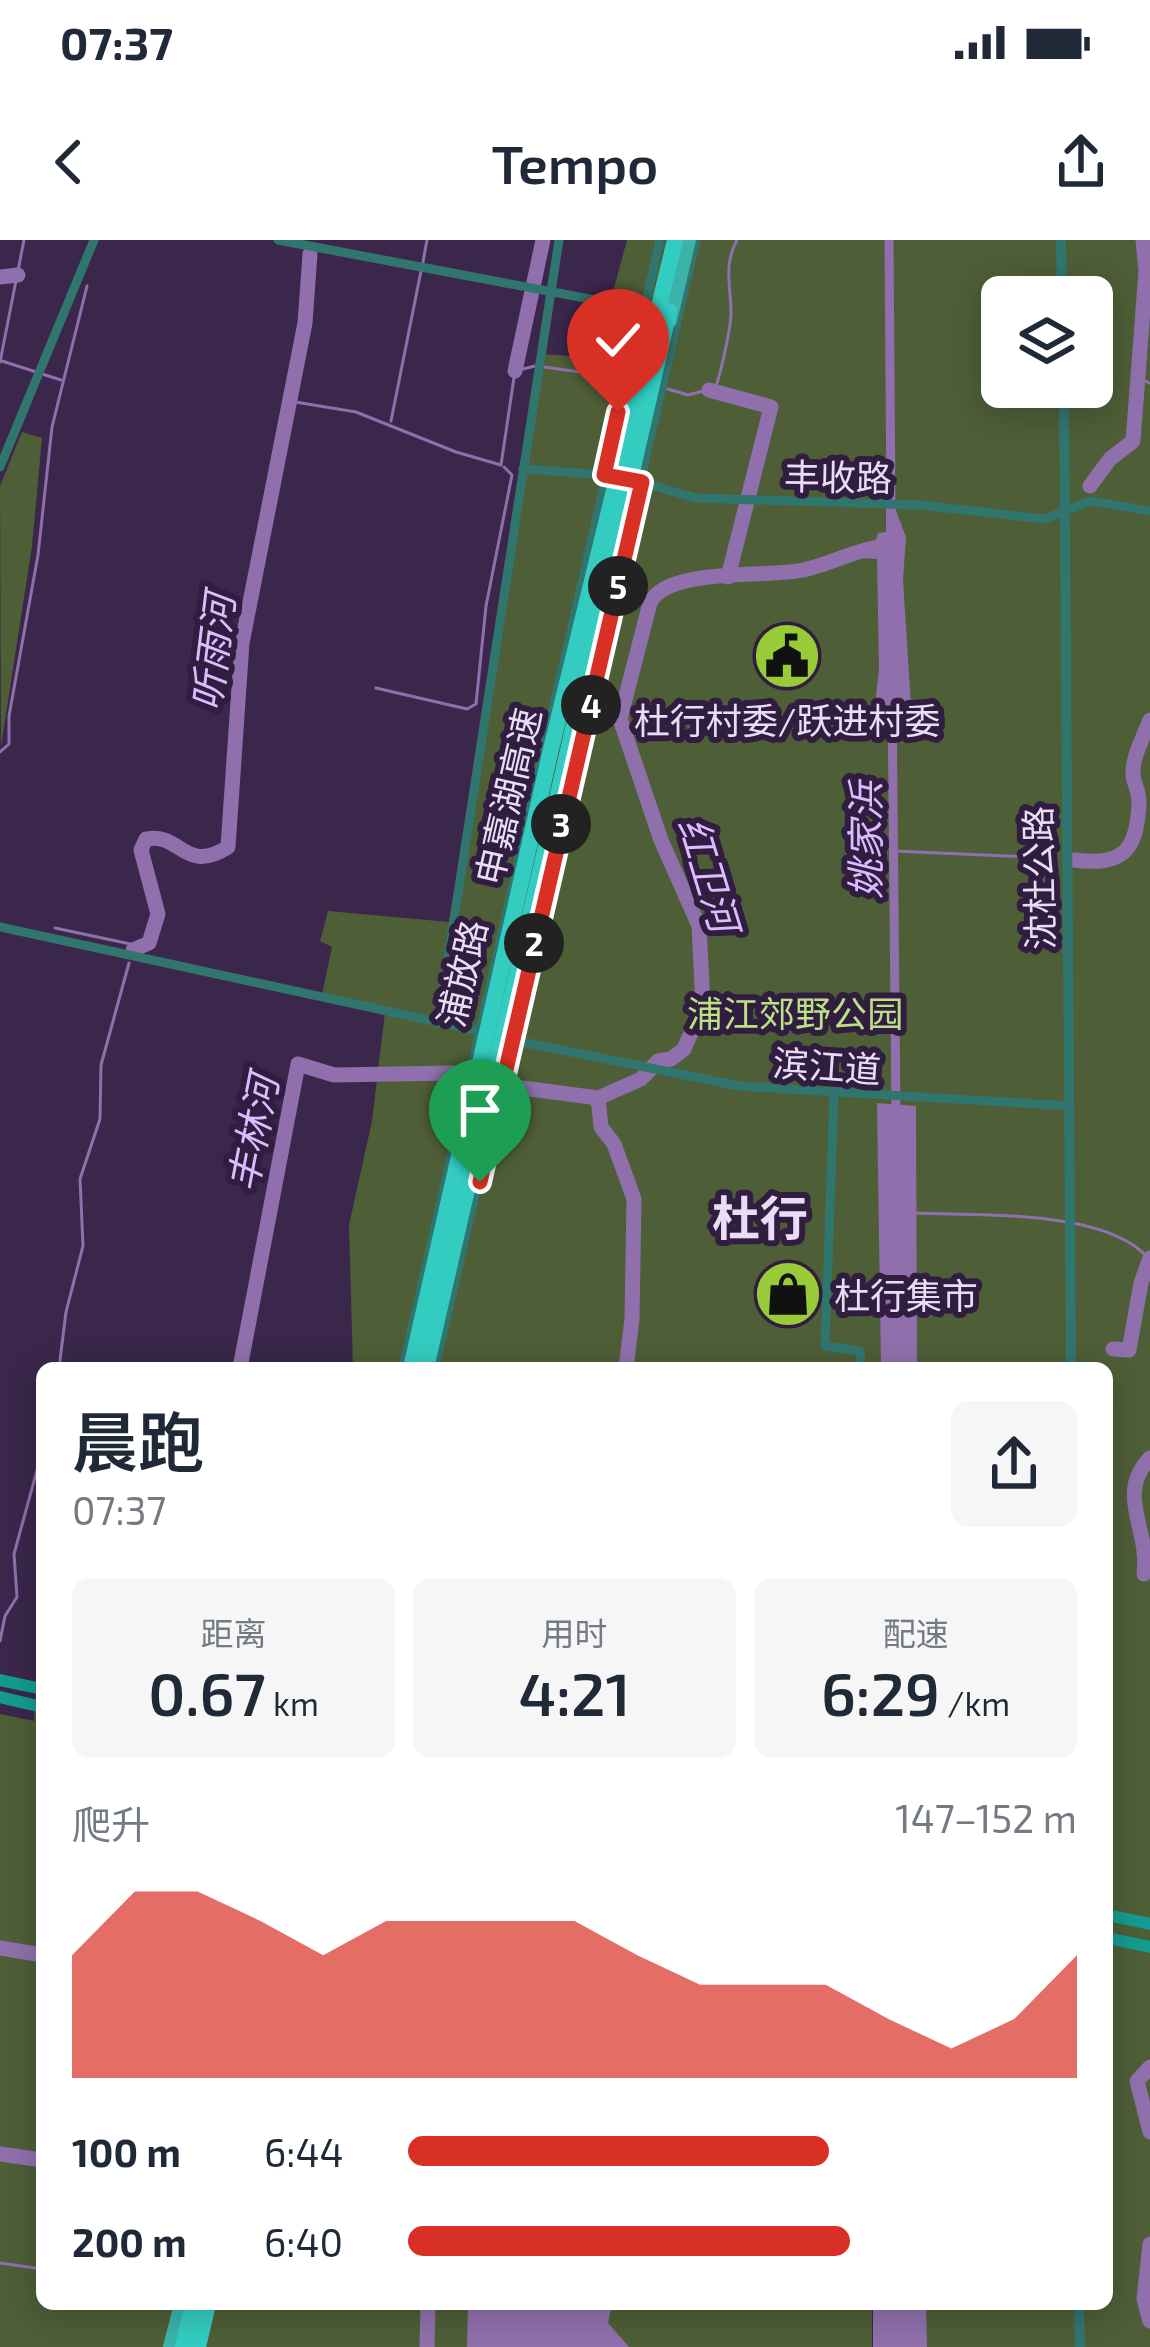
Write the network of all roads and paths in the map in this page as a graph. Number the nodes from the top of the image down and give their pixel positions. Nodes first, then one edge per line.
1 (94, 240) edge
2 (278, 240) edge
3 (559, 240) edge
4 (660, 240) edge
5 (673, 240) edge
6 (690, 240) edge
7 (1061, 240) edge
8 (1062, 276) edge
9 (547, 291) junction
10 (643, 309) junction
11 (1065, 408) edge
12 (618, 464) dead end
13 (0, 467) edge
14 (523, 469) junction
15 (637, 480) junction
16 (608, 481) junction
17 (1067, 508) junction
18 (1150, 511) edge
19 (0, 927) edge
20 (438, 1023) junction
21 (478, 1031) junction
22 (512, 1040) junction
23 (834, 1093) junction
24 (1070, 1106) junction
25 (409, 1362) edge
26 (409, 1362) edge
27 (409, 1362) edge
28 (431, 1362) edge
29 (431, 1362) edge
30 (432, 1362) edge
31 (861, 1362) edge
32 (1072, 1362) edge
33 (0, 1680) edge
34 (36, 1688) edge
35 (0, 1697) edge
36 (36, 1706) edge
37 (1113, 1917) edge
38 (1150, 1924) edge
39 (1113, 1939) edge
40 (1150, 1947) edge
41 (179, 2310) edge
42 (192, 2310) edge
43 (211, 2310) edge
44 (1079, 2310) edge
45 (170, 2347) edge
46 (183, 2347) edge
47 (202, 2347) edge
48 (1079, 2347) edge

1 - 13 street
2 - 9 street
3 - 9 street
4 - 10 street, 浦放路
5 - 12 main road, bridge
5 - 25 highway, 申嘉湖高速, bridge
6 - 15 main road, 浦放路, bridge
6 - 15 street, 浦放路
6 - 28 highway, 申嘉湖高速, bridge
7 - 8 street
9 - 10 street
9 - 14 street
10 - 16 street, 浦放路
11 - 17 street, 沈杜公路
14 - 16 street, 丰收路
14 - 20 street
15 - 16 street, 丰收路
15 - 17 street, 丰收路
15 - 22 street, 浦放路
15 - 29 main road, 浦放路, bridge
16 - 21 street, 浦放路
16 - 26 main road, 浦放路, bridge
17 - 18 street, 丰收路
17 - 24 street, 沈杜公路
19 - 20 street
20 - 21 street
21 - 27 street, 浦放路
22 - 23 street, 滨江道
22 - 30 street, 浦放路
23 - 24 street, 滨江道
23 - 31 street
24 - 32 street, 沈杜公路
33 - 34 main road
35 - 36 main road
37 - 38 main road
39 - 40 main road
41 - 45 main road
42 - 46 highway
43 - 47 highway
44 - 48 street

